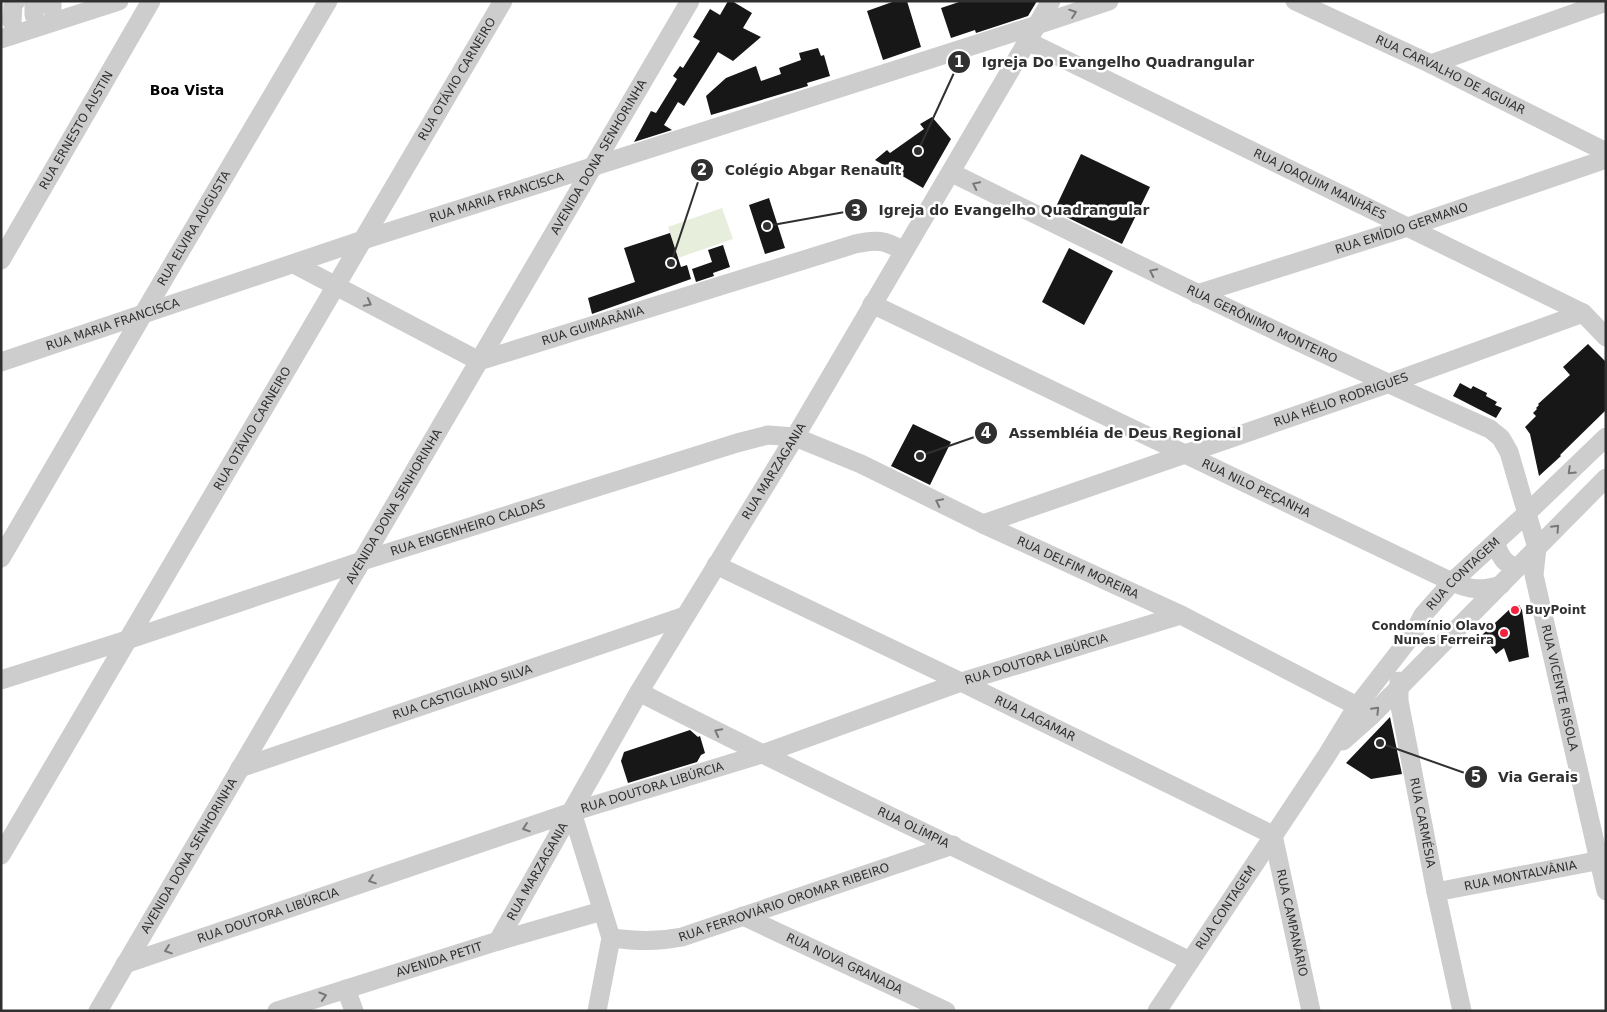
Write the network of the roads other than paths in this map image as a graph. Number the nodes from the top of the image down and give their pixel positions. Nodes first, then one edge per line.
1 (16, 1) edge
2 (78, 1) edge
3 (119, 1) edge
4 (152, 1) edge
5 (328, 1) edge
6 (503, 1) edge
7 (690, 1) edge
8 (1051, 1) edge
9 (1109, 1) edge
10 (1295, 1) edge
11 (1606, 2) edge
12 (52, 5) edge
13 (34, 8) edge
14 (6, 24) edge
15 (1037, 25) junction
16 (1, 39) edge
17 (1027, 41) junction
18 (1431, 64) junction
19 (1606, 152) edge
20 (1606, 159) edge
21 (593, 167) junction
22 (952, 173) junction
23 (1408, 227) junction
24 (360, 242) junction
25 (904, 251) junction
26 (1, 260) edge
27 (294, 264) junction
28 (335, 286) junction
29 (1197, 294) junction
30 (872, 304) junction
31 (1583, 314) junction
32 (142, 316) junction
33 (1606, 337) edge
34 (479, 361) junction
35 (1, 362) edge
36 (1387, 384) junction
37 (795, 437) junction
38 (1606, 438) edge
39 (1186, 453) junction
40 (1606, 478) edge
41 (1526, 514) junction
42 (983, 524) junction
43 (1495, 543) junction
44 (1537, 548) junction
45 (1, 558) edge
46 (362, 561) junction
47 (716, 565) junction
48 (1517, 568) junction
49 (1452, 582) junction
50 (1501, 585) junction
51 (1181, 615) junction
52 (685, 616) junction
53 (1413, 634) junction
54 (130, 639) junction
55 (1, 680) edge
56 (961, 682) junction
57 (1399, 687) junction
58 (639, 692) junction
59 (1357, 706) junction
60 (762, 754) junction
61 (1327, 755) junction
62 (240, 768) junction
63 (572, 812) junction
64 (1273, 835) junction
65 (953, 845) junction
66 (1, 855) edge
67 (1602, 860) edge
68 (1606, 891) edge
69 (1436, 892) junction
70 (602, 911) junction
71 (743, 916) junction
72 (611, 938) junction
73 (498, 941) junction
74 (1190, 961) junction
75 (125, 964) junction
76 (346, 989) junction
77 (97, 1010) edge
78 (277, 1011) edge
79 (354, 1011) edge
80 (597, 1011) edge
81 (946, 1011) edge
82 (1157, 1011) edge
83 (1311, 1011) edge
84 (1462, 1011) edge

1 - 14 street
2 - 12 street
3 - 16 street
4 - 26 street, RUA ERNESTO AUSTIN
5 - 32 street, RUA ELVIRA AUGUSTA
6 - 24 street, RUA OTÁVIO CARNEIRO
7 - 21 street, AVENIDA DONA SENHORINHA
8 - 15 street, RUA MARZAGANIA
15 -> 9 street, RUA MARIA FRANCISCA
10 - 18 street, RUA CARVALHO DE AGUIAR
11 - 18 street
12 - 13 street
13 - 14 street
15 - 17 street, RUA MARZAGANIA
15 - 21 street, RUA MARIA FRANCISCA
17 - 22 street, RUA MARZAGANIA
17 - 23 street, RUA JOAQUIM MANHÃES
18 - 19 street, RUA CARVALHO DE AGUIAR
20 - 23 street, RUA EMÍDIO GERMANO
21 - 24 street, RUA MARIA FRANCISCA
21 - 34 street, AVENIDA DONA SENHORINHA
22 - 25 street, RUA MARZAGANIA
29 -> 22 street, RUA GERÔNIMO MONTEIRO
23 - 29 street, RUA EMÍDIO GERMANO
23 - 31 street, RUA JOAQUIM MANHÃES
24 - 27 street, RUA MARIA FRANCISCA
24 - 28 street, RUA OTÁVIO CARNEIRO
25 - 30 street, RUA MARZAGANIA
25 - 34 street, RUA GUIMARÂNIA
27 - 28 street
27 - 32 street, RUA MARIA FRANCISCA
28 -> 34 street
28 - 54 street, RUA OTÁVIO CARNEIRO
29 - 36 street, RUA GERÔNIMO MONTEIRO
30 - 37 street, RUA MARZAGANIA
30 - 39 street, RUA NILO PEÇANHA
31 - 33 street, RUA JOAQUIM MANHÃES
31 - 36 street, RUA HÉLIO RODRIGUES
32 - 35 street, RUA MARIA FRANCISCA
32 - 45 street, RUA ELVIRA AUGUSTA
34 - 46 street, AVENIDA DONA SENHORINHA
36 - 39 street, RUA HÉLIO RODRIGUES
36 - 41 street, RUA GERÔNIMO MONTEIRO
42 -> 37 street, RUA DELFIM MOREIRA
37 - 46 street, RUA ENGENHEIRO CALDAS
37 - 47 street, RUA MARZAGANIA
38 -> 41 street, RUA CONTAGEM
39 - 42 street, RUA HÉLIO RODRIGUES
39 - 49 street, RUA NILO PEÇANHA
44 -> 40 street, RUA CONTAGEM
41 - 43 street, RUA CONTAGEM
41 - 44 street, RUA VICENTE RISOLA
42 - 51 street, RUA DELFIM MOREIRA
43 - 48 street
43 - 49 street, RUA CONTAGEM
44 - 48 street, RUA CONTAGEM
44 - 67 street, RUA VICENTE RISOLA
46 - 54 street, RUA ENGENHEIRO CALDAS
46 - 62 street, AVENIDA DONA SENHORINHA
47 - 52 street, RUA MARZAGANIA
47 - 56 street, RUA LAGAMAR
48 - 50 street, RUA CONTAGEM
49 - 50 street, RUA NILO PEÇANHA
49 - 53 street, RUA CONTAGEM
50 - 57 street, RUA CONTAGEM
51 - 56 street, RUA DOUTORA LIBÚRCIA
51 - 59 street, RUA DELFIM MOREIRA
52 - 58 street, RUA MARZAGANIA
52 - 62 street, RUA CASTIGLIANO SILVA
53 - 57 street, RUA CARMÉSIA
53 - 59 street, RUA CONTAGEM
54 - 55 street, RUA ENGENHEIRO CALDAS
54 - 66 street, RUA OTÁVIO CARNEIRO
56 - 60 street, RUA DOUTORA LIBÚRCIA
56 - 64 street, RUA LAGAMAR
61 -> 57 street, RUA CONTAGEM
57 - 69 street, RUA CARMÉSIA
60 -> 58 street, RUA OLÍMPIA
58 - 63 street, RUA MARZAGANIA
59 - 61 street, RUA CONTAGEM
60 - 63 street, RUA DOUTORA LIBÚRCIA
60 - 65 street, RUA OLÍMPIA
61 - 64 street, RUA CONTAGEM
62 - 75 street, AVENIDA DONA SENHORINHA
63 - 70 street
63 - 73 street, RUA MARZAGANIA
63 -> 75 street, RUA DOUTORA LIBÚRCIA
64 - 74 street, RUA CONTAGEM
64 - 83 street, RUA CAMPANÁRIO
65 - 71 street, RUA FERROVIÁRIO OROMAR RIBEIRO
65 - 74 street, RUA OLÍMPIA
67 - 68 street, RUA VICENTE RISOLA
67 - 69 street, RUA MONTALVÂNIA
69 - 84 street, RUA CARMÉSIA
70 - 72 street
70 - 73 street, AVENIDA PETIT
71 - 72 street, RUA FERROVIÁRIO OROMAR RIBEIRO
71 - 81 street, RUA NOVA GRANADA
72 - 80 street
73 - 76 street, AVENIDA PETIT
74 - 82 street, RUA CONTAGEM
75 - 77 street, AVENIDA DONA SENHORINHA
78 -> 76 street, AVENIDA PETIT
76 - 79 street

